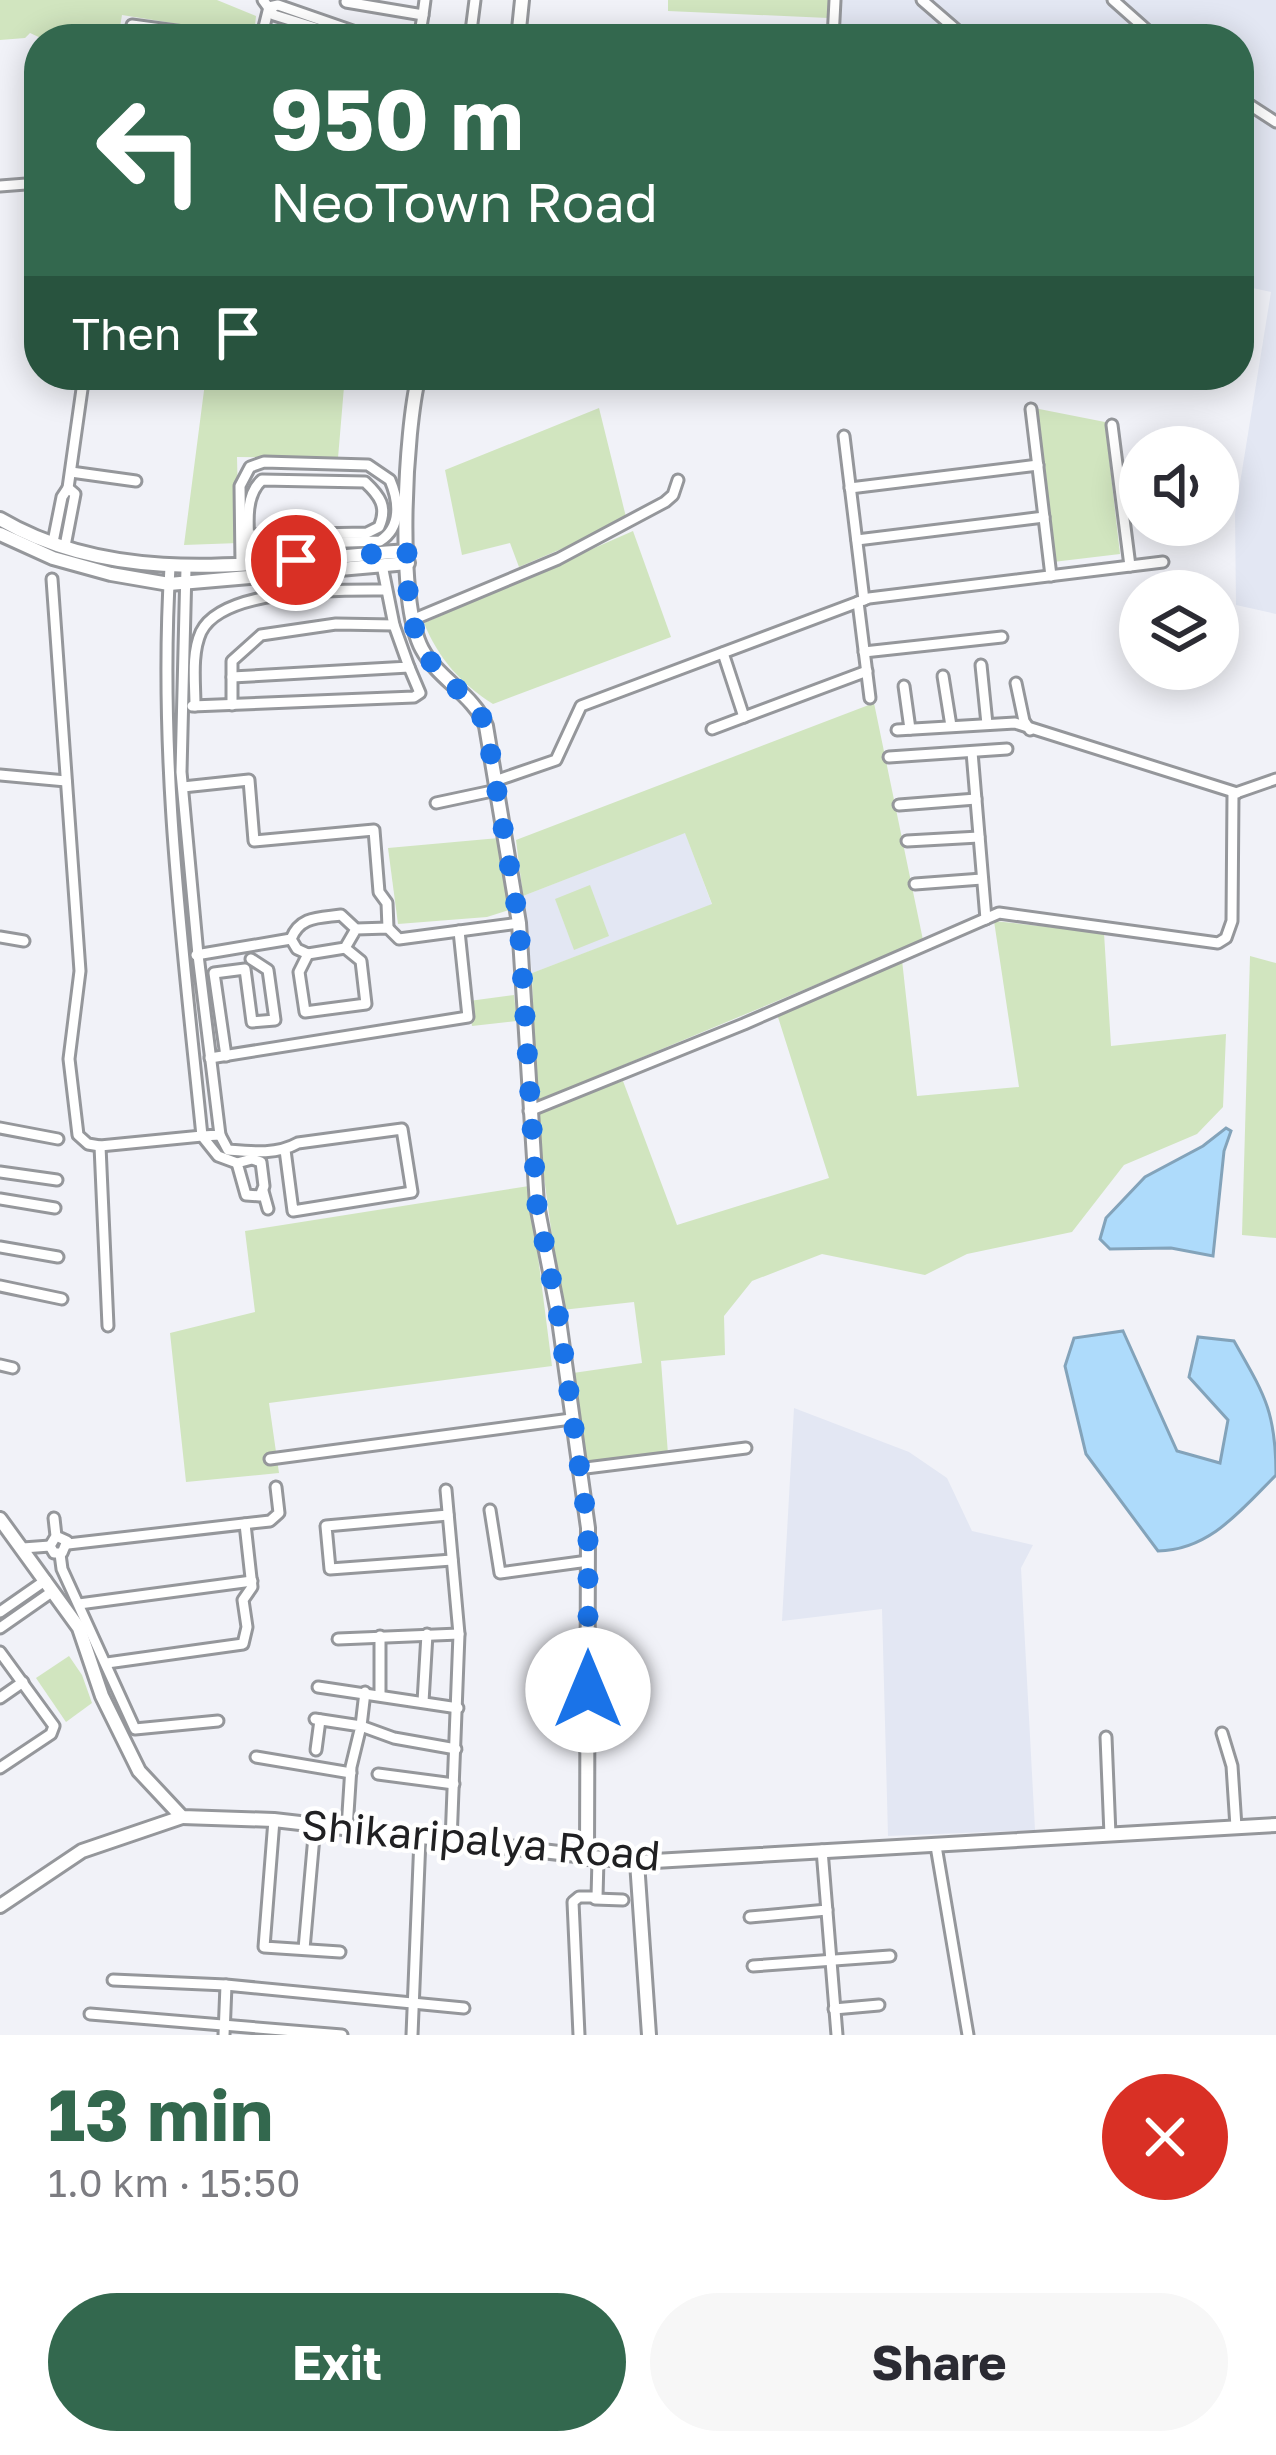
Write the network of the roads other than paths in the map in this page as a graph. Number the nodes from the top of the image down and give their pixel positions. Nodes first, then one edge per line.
1 (425, 0) edge
2 (922, 0) edge
3 (1113, 0) edge
4 (346, 1) edge
5 (266, 4) edge
6 (423, 15) junction
7 (321, 24) edge
8 (422, 24) edge
9 (950, 24) edge
10 (1139, 24) edge
11 (82, 390) edge
12 (417, 390) edge
13 (1031, 410) dead end
14 (1112, 425) dead end
15 (844, 436) dead end
16 (1038, 465) junction
17 (70, 472) junction
18 (678, 479) dead end
19 (136, 481) dead end
20 (850, 488) junction
21 (1044, 517) junction
22 (0, 519) edge
23 (0, 534) edge
24 (250, 540) junction
25 (857, 540) junction
26 (59, 544) junction
27 (407, 557) junction
28 (1163, 562) dead end
29 (246, 563) junction
30 (1130, 566) junction
31 (170, 567) junction
32 (186, 568) junction
33 (386, 568) junction
34 (1051, 576) junction
35 (52, 579) dead end
36 (176, 584) junction
37 (386, 590) junction
38 (861, 601) junction
39 (412, 620) junction
40 (394, 626) junction
41 (1002, 637) dead end
42 (864, 652) junction
43 (723, 653) junction
44 (981, 665) dead end
45 (409, 667) junction
46 (866, 671) junction
47 (232, 676) junction
48 (943, 676) dead end
49 (1016, 683) dead end
50 (904, 686) dead end
51 (870, 698) dead end
52 (232, 705) junction
53 (189, 706) junction
54 (744, 717) junction
55 (987, 724) junction
56 (951, 726) junction
57 (712, 728) dead end
58 (910, 729) junction
59 (897, 730) dead end
60 (1030, 730) junction
61 (1007, 749) dead end
62 (972, 752) junction
63 (889, 757) dead end
64 (0, 775) edge
65 (1276, 779) edge
66 (66, 781) junction
67 (496, 786) junction
68 (183, 787) junction
69 (1235, 794) junction
70 (976, 799) junction
71 (436, 803) dead end
72 (899, 805) dead end
73 (979, 837) junction
74 (907, 841) dead end
75 (982, 879) junction
76 (915, 884) dead end
77 (986, 919) junction
78 (519, 923) junction
79 (388, 928) junction
80 (356, 929) junction
81 (459, 931) junction
82 (0, 937) edge
83 (291, 939) junction
84 (24, 941) dead end
85 (249, 945) junction
86 (345, 948) junction
87 (308, 954) junction
88 (197, 955) junction
89 (184, 956) junction
90 (248, 964) junction
91 (226, 1056) junction
92 (210, 1058) junction
93 (529, 1111) junction
94 (0, 1128) edge
95 (220, 1135) junction
96 (202, 1136) junction
97 (58, 1139) dead end
98 (100, 1146) junction
99 (285, 1150) junction
100 (236, 1163) junction
101 (0, 1172) edge
102 (57, 1180) dead end
103 (263, 1191) junction
104 (0, 1199) edge
105 (55, 1208) dead end
106 (268, 1208) dead end
107 (0, 1247) edge
108 (58, 1257) dead end
109 (0, 1286) edge
110 (62, 1299) dead end
111 (108, 1326) dead end
112 (0, 1365) edge
113 (13, 1368) dead end
114 (571, 1419) junction
115 (746, 1448) dead end
116 (270, 1459) dead end
117 (578, 1469) junction
118 (276, 1487) dead end
119 (446, 1490) dead end
120 (490, 1510) dead end
121 (448, 1515) junction
122 (0, 1519) edge
123 (54, 1519) dead end
124 (245, 1524) junction
125 (53, 1541) junction
126 (68, 1544) junction
127 (23, 1548) junction
128 (60, 1554) junction
129 (452, 1559) junction
130 (588, 1561) junction
131 (252, 1581) junction
132 (50, 1586) junction
133 (79, 1604) junction
134 (0, 1612) edge
135 (0, 1628) edge
136 (428, 1634) junction
137 (459, 1634) junction
138 (380, 1636) junction
139 (338, 1639) dead end
140 (0, 1652) edge
141 (106, 1663) junction
142 (23, 1682) junction
143 (318, 1687) dead end
144 (365, 1693) junction
145 (380, 1695) junction
146 (0, 1698) edge
147 (423, 1702) junction
148 (458, 1708) junction
149 (218, 1721) dead end
150 (361, 1726) junction
151 (135, 1729) junction
152 (1222, 1733) dead end
153 (121, 1737) junction
154 (1106, 1737) dead end
155 (456, 1748) junction
156 (316, 1750) dead end
157 (256, 1757) dead end
158 (0, 1768) edge
159 (351, 1773) junction
160 (378, 1774) dead end
161 (454, 1784) junction
162 (182, 1817) junction
163 (274, 1820) junction
164 (1276, 1825) edge
165 (315, 1826) junction
166 (1236, 1827) junction
167 (347, 1829) junction
168 (1110, 1834) junction
169 (420, 1838) junction
170 (451, 1842) junction
171 (936, 1846) junction
172 (822, 1850) junction
173 (592, 1858) junction
174 (637, 1862) junction
175 (595, 1899) junction
176 (623, 1900) dead end
177 (0, 1906) edge
178 (827, 1910) junction
179 (750, 1917) dead end
180 (304, 1949) junction
181 (340, 1952) dead end
182 (890, 1956) dead end
183 (829, 1960) junction
184 (753, 1966) dead end
185 (113, 1980) dead end
186 (226, 1985) junction
187 (413, 2005) junction
188 (879, 2005) dead end
189 (464, 2008) dead end
190 (834, 2009) junction
191 (90, 2014) dead end
192 (224, 2029) edge
193 (342, 2035) edge
194 (412, 2035) edge
195 (579, 2035) edge
196 (649, 2035) edge
197 (837, 2035) edge
198 (968, 2035) edge

1 - 6 street
2 - 9 street
3 - 10 street
4 - 6 street
5 - 7 street
6 - 8 street
11 - 17 street
12 - 27 street
13 - 16 street
14 - 30 street
15 - 20 street
16 - 20 street
16 - 21 street
17 - 19 street
17 - 26 street
18 - 39 street
20 - 25 street
21 - 25 street
21 - 34 street
22 - 26 street
23 - 36 street
24 - 24 street
24 - 29 street
24 - 29 street
25 - 38 street
26 - 31 street
27 - 29 street
27 - 33 street
27 - 39 street
28 - 30 street
29 - 32 street
30 - 34 street
31 - 32 street
31 - 36 street
32 - 36 street
33 - 36 street
33 - 37 street
34 - 38 street
35 - 66 street
36 - 53 street
36 - 89 street
37 - 40 street
37 - 53 street
38 - 42 street
38 - 43 street
39 - 67 street
40 - 45 street
40 - 47 street
41 - 42 street
42 - 46 street
43 - 54 street
43 - 67 street
44 - 55 street
45 - 47 street
45 - 52 street
46 - 51 street
46 - 54 street
47 - 52 street
48 - 56 street
49 - 60 street
50 - 58 street
52 - 53 street
53 - 68 street
54 - 57 street
55 - 56 street
55 - 60 street
56 - 58 street
58 - 59 street
60 - 69 street
61 - 62 street
62 - 63 street
62 - 70 street
64 - 66 street
65 - 69 street
66 - 98 street
67 - 71 street
67 - 78 street
68 - 79 street
68 - 88 street
69 - 77 street
70 - 72 street
70 - 73 street
73 - 74 street
73 - 75 street
75 - 76 street
75 - 77 street
77 - 93 street
78 - 81 street
78 - 93 street
79 - 80 street
79 - 81 street
80 - 83 street
80 - 86 street
81 - 91 street
82 - 84 street
83 - 85 street
83 - 87 street
85 - 88 street
85 - 90 street
86 - 87 street
86 - 87 street
88 - 89 street
88 - 92 street
89 - 96 street
90 - 90 street
90 - 91 street
91 - 92 street
92 - 95 street
93 - 114 street
94 - 97 street
95 - 96 street
95 - 99 street
96 - 98 street
96 - 100 street
98 - 111 street
99 - 99 street
100 - 103 street
100 - 103 street
101 - 102 street
103 - 106 street
104 - 105 street
107 - 108 street
109 - 110 street
112 - 113 street
114 - 116 street
114 - 117 street
115 - 117 street
117 - 130 street
118 - 124 street
119 - 121 street
120 - 130 street
121 - 129 street
121 - 129 street
122 - 127 street
123 - 125 street
124 - 126 street
124 - 131 street
125 - 126 street
125 - 127 street
125 - 128 street
126 - 128 street
127 - 132 street
128 - 133 street
129 - 137 street
130 - 173 street
131 - 133 street
131 - 141 street
132 - 134 street
132 - 135 street
132 - 153 street
133 - 141 street
136 - 137 street
136 - 138 street
136 - 147 street
137 - 148 street
138 - 139 street
138 - 145 street
140 - 142 street
141 - 151 street
142 - 146 street
142 - 158 street
143 - 144 street
144 - 145 street
144 - 150 street
145 - 147 street
147 - 148 street
148 - 155 street
149 - 151 street
150 - 155 street
150 - 156 street
150 - 159 street
151 - 153 street
152 - 166 street
153 - 162 street
154 - 168 street
155 - 161 street
157 - 159 street
159 - 167 street
160 - 161 street
161 - 170 street
162 - 163 street, Shikaripalya Road
162 - 177 street
163 - 165 street, Shikaripalya Road
163 - 180 street
164 - 166 street, Shikaripalya Road
165 - 167 street, Shikaripalya Road
165 - 180 street
166 - 168 street, Shikaripalya Road
167 - 169 street, Shikaripalya Road
168 - 171 street, Shikaripalya Road
169 - 170 street, Shikaripalya Road
169 - 187 street
170 - 173 street, Shikaripalya Road
171 - 172 street, Shikaripalya Road
171 - 198 street
172 - 174 street, Shikaripalya Road
172 - 178 street
173 - 174 street, Shikaripalya Road
173 - 175 street
174 - 196 street
175 - 176 street
175 - 195 street
178 - 179 street
178 - 183 street
180 - 181 street
182 - 183 street
183 - 184 street
183 - 190 street
185 - 186 street
186 - 187 street
186 - 192 street
187 - 189 street
187 - 194 street
188 - 190 street
190 - 197 street
191 - 192 street
192 - 193 street

